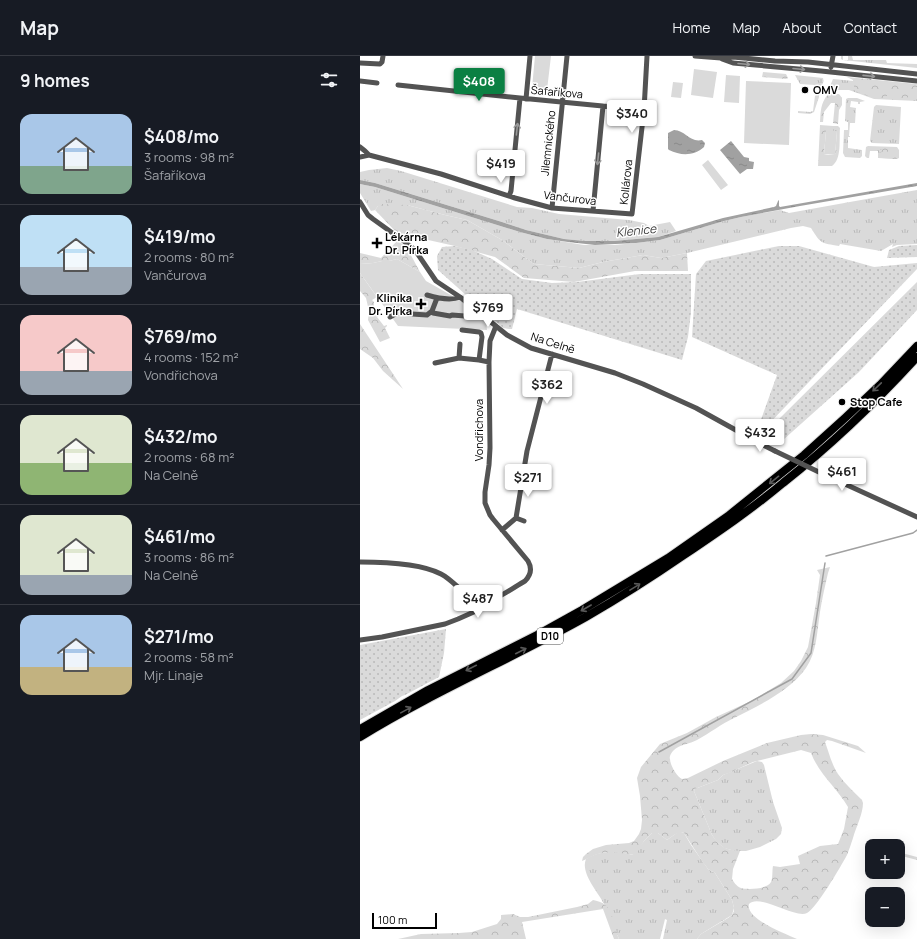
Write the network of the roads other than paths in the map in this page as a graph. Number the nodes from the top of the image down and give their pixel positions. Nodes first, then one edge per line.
1 (383, 56) edge
2 (530, 56) edge
3 (567, 56) edge
4 (647, 56) edge
5 (695, 56) edge
6 (833, 56) edge
7 (721, 57) edge
8 (360, 63) edge
9 (832, 65) junction
10 (830, 72) junction
11 (917, 74) edge
12 (360, 81) edge
13 (917, 81) edge
14 (377, 83) dead end
15 (398, 85) dead end
16 (520, 98) junction
17 (526, 99) junction
18 (562, 102) junction
19 (603, 106) junction
20 (644, 110) junction
21 (360, 147) edge
22 (369, 155) junction
23 (360, 157) edge
24 (509, 196) junction
25 (360, 202) edge
26 (552, 208) junction
27 (593, 211) junction
28 (632, 214) joint
29 (427, 295) dead end
30 (460, 297) junction
31 (437, 298) junction
32 (432, 311) junction
33 (465, 316) dead end
34 (390, 317) dead end
35 (496, 326) junction
36 (462, 330) dead end
37 (460, 344) dead end
38 (917, 346) edge
39 (552, 354) junction
40 (917, 357) edge
41 (459, 358) junction
42 (479, 360) junction
43 (489, 362) junction
44 (435, 363) dead end
45 (917, 517) edge
46 (516, 518) junction
47 (524, 521) dead end
48 (502, 530) junction
49 (360, 562) edge
50 (482, 602) junction
51 (360, 640) edge
52 (360, 729) edge
53 (360, 737) edge

1 - 8 street
2 - 17 street
3 - 18 street, Jilemnického
4 - 20 street, Kollárova
5 - 7 street
6 - 9 street
7 - 9 street
7 -> 10 street
9 - 10 street
9 - 11 street
10 -> 13 street
12 - 14 street
15 - 16 street, Šafaříkova
16 - 17 street, Šafaříkova
24 -> 16 street
17 - 18 street, Šafaříkova
18 - 19 street, Šafaříkova
18 - 26 street, Jilemnického
19 - 20 street, Šafaříkova
19 -> 27 street
20 - 28 street, Kollárova
21 - 22 street, Vančurova
22 - 23 street, Vančurova
22 - 24 street, Vančurova
24 - 26 street, Vančurova
25 - 30 street, Na Celně
26 - 27 street, Vančurova
27 - 28 street, Vančurova
29 - 31 street
30 - 31 street
30 - 35 street, Na Celně
31 - 32 street
32 - 33 street
32 - 34 street
35 - 39 street, Na Celně
35 - 43 street, Vondřichova
36 - 42 street
37 - 41 street
38 -> 52 highway, D10
39 - 45 street, Na Celně, bridge
39 - 46 street
53 -> 40 highway, D10
41 - 42 street
41 - 44 street
42 - 43 street
43 - 48 street, Vondřichova
46 - 47 street
46 - 48 street
48 - 50 street, Vondřichova
49 - 50 street
50 - 51 street, Vondřichova

